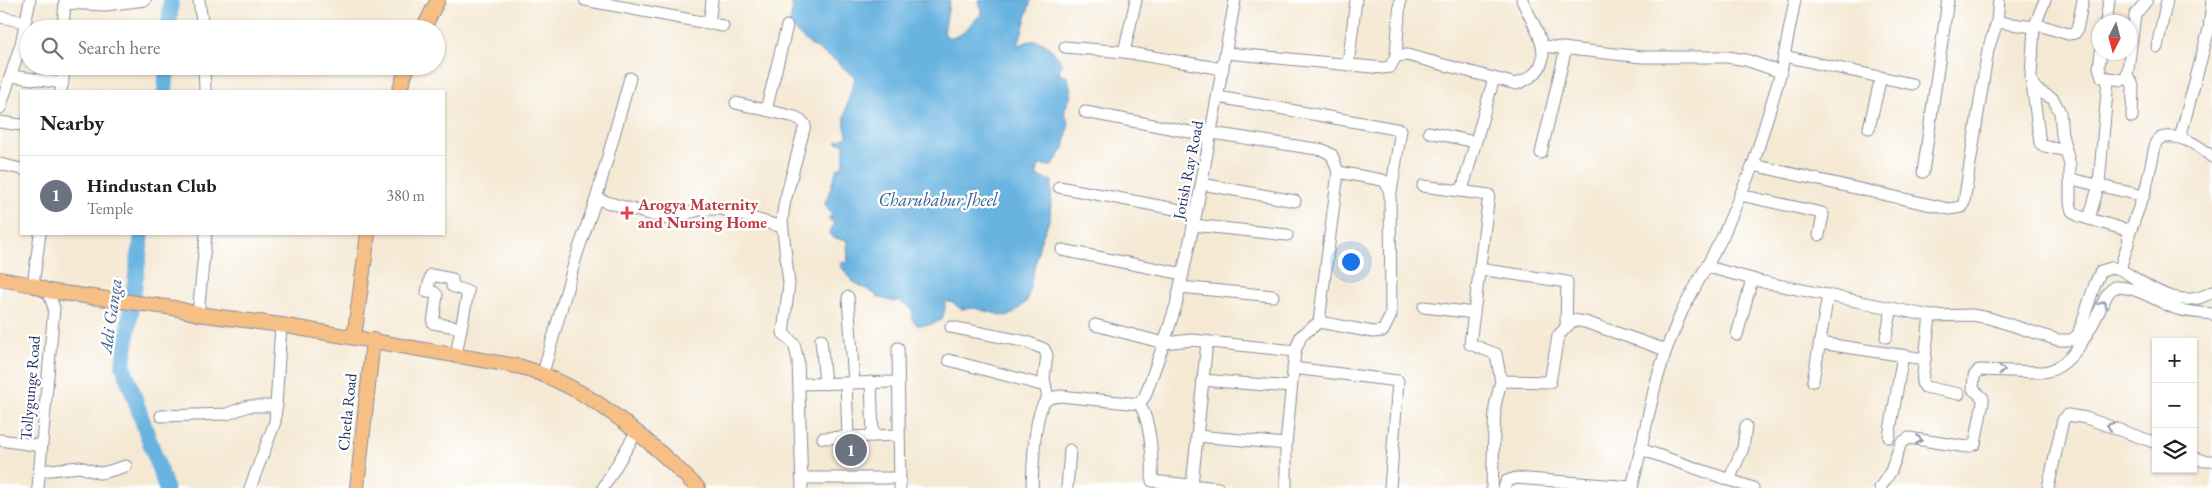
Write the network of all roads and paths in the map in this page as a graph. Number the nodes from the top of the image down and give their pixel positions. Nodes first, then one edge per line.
1 (30, 0) edge
2 (146, 0) edge
3 (157, 0) edge
4 (199, 0) edge
5 (438, 0) edge
6 (584, 0) edge
7 (712, 0) edge
8 (1136, 0) edge
9 (1235, 0) edge
10 (1356, 0) edge
11 (1400, 0) edge
12 (1522, 0) edge
13 (1795, 0) edge
14 (1948, 0) edge
15 (1999, 0) edge
16 (2045, 0) edge
17 (2083, 0) edge
18 (2109, 0) edge
19 (2147, 0) edge
20 (2167, 0) edge
21 (2212, 0) edge
22 (65, 1) edge
23 (2107, 15) edge
24 (0, 17) edge
25 (27, 20) edge
26 (64, 20) edge
27 (201, 20) edge
28 (428, 20) edge
29 (1997, 22) junction
30 (709, 24) junction
31 (20, 25) edge
32 (2035, 25) junction
33 (723, 26) dead end
34 (787, 26) dead end
35 (1542, 46) junction
36 (20, 47) edge
37 (1066, 47) dead end
38 (2157, 47) dead end
39 (1566, 48) junction
40 (1124, 52) junction
41 (1226, 53) junction
42 (1396, 56) junction
43 (1784, 56) junction
44 (2101, 60) edge
45 (1348, 65) junction
46 (1223, 69) junction
47 (1781, 72) junction
48 (204, 75) edge
49 (405, 75) edge
50 (11, 76) junction
51 (1881, 77) junction
52 (630, 78) dead end
53 (1494, 78) junction
54 (2127, 78) junction
55 (2108, 80) junction
56 (2032, 83) junction
57 (1912, 84) dead end
58 (62, 87) edge
59 (205, 90) edge
60 (399, 90) edge
61 (1218, 97) junction
62 (1, 102) edge
63 (736, 103) dead end
64 (766, 110) junction
65 (1085, 112) dead end
66 (2132, 117) dead end
67 (0, 122) edge
68 (20, 125) edge
69 (1869, 128) dead end
70 (1430, 132) dead end
71 (1212, 134) junction
72 (2180, 138) junction
73 (1475, 142) junction
74 (2066, 150) junction
75 (1541, 153) dead end
76 (2212, 157) edge
77 (0, 164) edge
78 (1753, 165) junction
79 (20, 169) edge
80 (1338, 172) junction
81 (1923, 172) dead end
82 (2071, 179) junction
83 (1202, 184) junction
84 (2099, 184) junction
85 (1423, 186) dead end
86 (1059, 187) dead end
87 (1462, 190) junction
88 (1390, 194) junction
89 (1740, 195) junction
90 (2144, 196) junction
91 (596, 199) junction
92 (1295, 201) dead end
93 (1196, 213) junction
94 (2089, 219) junction
95 (1194, 225) junction
96 (782, 227) junction
97 (40, 235) edge
98 (206, 235) edge
99 (368, 235) edge
100 (1287, 235) dead end
101 (1819, 235) dead end
102 (2129, 235) junction
103 (1062, 250) dead end
104 (1708, 267) junction
105 (1479, 269) junction
106 (2120, 269) junction
107 (1183, 274) junction
108 (0, 279) edge
109 (1752, 279) junction
110 (33, 285) junction
111 (1180, 287) junction
112 (48, 291) junction
113 (2212, 292) edge
114 (1828, 295) junction
115 (1273, 296) dead end
116 (848, 297) dead end
117 (1424, 306) dead end
118 (1892, 308) junction
119 (1474, 313) junction
120 (198, 314) junction
121 (2212, 314) edge
122 (1930, 316) junction
123 (1319, 322) junction
124 (281, 325) junction
125 (1095, 325) dead end
126 (952, 327) dead end
127 (1566, 327) junction
128 (461, 328) junction
129 (1737, 335) dead end
130 (1886, 337) dead end
131 (354, 338) junction
132 (821, 339) dead end
133 (373, 340) junction
134 (1207, 342) junction
135 (1164, 343) junction
136 (1820, 343) junction
137 (898, 348) dead end
138 (1666, 350) junction
139 (1295, 351) junction
140 (456, 355) junction
141 (1903, 355) junction
142 (1925, 359) junction
143 (949, 360) dead end
144 (1293, 368) junction
145 (543, 374) junction
146 (1202, 380) junction
147 (1501, 381) junction
148 (1813, 381) dead end
149 (871, 382) junction
150 (897, 382) junction
151 (850, 383) junction
152 (799, 384) junction
153 (824, 384) junction
154 (1045, 386) junction
155 (1291, 387) junction
156 (1960, 394) dead end
157 (1048, 399) junction
158 (1139, 404) junction
159 (277, 406) junction
160 (161, 416) dead end
161 (1746, 426) dead end
162 (637, 431) junction
163 (898, 435) junction
164 (873, 436) junction
165 (1197, 436) junction
166 (848, 437) junction
167 (1889, 437) dead end
168 (823, 438) dead end
169 (0, 440) edge
170 (2152, 442) edge
171 (1286, 444) junction
172 (41, 446) junction
173 (1070, 450) dead end
174 (1640, 450) junction
175 (2197, 458) edge
176 (2212, 461) edge
177 (126, 466) dead end
178 (40, 471) junction
179 (1729, 480) junction
180 (802, 483) edge
181 (851, 483) edge
182 (899, 483) edge
183 (1151, 484) edge
184 (1192, 485) junction
185 (1632, 487) edge
186 (38, 488) edge
187 (250, 488) edge
188 (357, 488) edge
189 (603, 488) edge
190 (698, 488) edge
191 (1032, 488) edge
192 (1068, 488) edge
193 (1218, 488) edge
194 (1286, 488) edge
195 (1390, 488) edge
196 (1492, 488) edge
197 (1504, 488) edge
198 (1753, 488) edge
199 (1880, 488) edge
200 (2048, 488) edge

1 - 25 street
2 - 3 street
2 - 22 street
4 - 27 street
5 - 28 main road
6 - 30 street
7 - 30 street
8 - 40 street
9 - 41 street, Jotish Ray Road
10 - 45 street
11 - 42 street
12 - 35 street
13 - 43 street
14 - 81 street
15 - 29 street
16 - 32 street
17 - 32 street
18 - 23 street
19 - 54 street
20 - 38 street
21 - 72 street
22 - 26 street
24 - 31 street
29 - 32 street
29 - 78 street
30 - 33 street
32 - 56 street
34 - 64 street
35 - 39 street
35 - 53 street
36 - 50 street
37 - 40 street
39 - 47 street
39 - 75 street
40 - 46 street
41 - 45 street
41 - 46 street, Jotish Ray Road
42 - 45 street
42 - 53 street
43 - 47 street
43 - 51 street
44 - 55 street
46 - 61 street, Jotish Ray Road
47 - 78 street
48 - 59 street
49 - 60 main road
50 - 58 street
50 - 62 street
51 - 57 street
51 - 69 street
52 - 91 street
53 - 73 street
54 - 55 street
54 - 66 street
55 - 84 street
56 - 74 street
56 - 74 street
61 - 71 street, Jotish Ray Road
61 - 88 street
63 - 64 street
64 - 96 street
65 - 71 street
67 - 68 street
70 - 73 street
71 - 80 street
71 - 83 street, Jotish Ray Road
72 - 76 street
72 - 90 street
73 - 87 street
74 - 82 street
77 - 79 street
78 - 89 street
80 - 88 street
80 - 123 street
82 - 84 street
82 - 94 street
83 - 92 street
83 - 93 street, Jotish Ray Road
84 - 90 street
84 - 94 street
85 - 87 street
86 - 93 street
87 - 105 street
88 - 123 street
89 - 101 street
89 - 104 street
90 - 102 street
91 - 96 street
91 - 145 street
93 - 95 street, Jotish Ray Road
94 - 102 street
95 - 100 street
95 - 107 street, Jotish Ray Road
96 - 152 street
97 - 110 street
98 - 120 street
99 - 131 main road
102 - 106 street
103 - 107 street
104 - 109 street
104 - 138 street
105 - 119 street
105 - 127 street
106 - 113 street
106 - 122 street
107 - 111 street, Jotish Ray Road
108 - 110 main road
109 - 114 street
109 - 129 street
110 - 112 main road
111 - 115 street
111 - 135 street, Jotish Ray Road
112 - 120 main road
112 - 172 street, Tollygunge Road
114 - 118 street
114 - 136 street
116 - 151 street
117 - 119 street
118 - 122 street
118 - 130 street
119 - 147 street
120 - 124 main road
199 -> 121 street
122 - 142 street
123 - 139 street
124 - 131 main road
124 - 159 street
125 - 135 street
126 - 154 street
127 - 138 street
127 - 147 street
128 - 128 street
128 - 140 street
131 - 133 main road
132 - 153 street
133 - 140 main road
133 - 188 main road, Chetla Road
134 - 135 street
134 - 139 street
134 - 146 street
135 - 158 street, Jotish Ray Road
136 - 141 street
136 - 148 street
137 - 150 street
138 - 174 street
139 - 144 street
140 - 145 main road
141 - 142 street
141 - 167 street
142 - 156 street
143 - 154 street
144 - 155 street
144 - 195 street
145 - 162 main road
146 - 155 street
146 - 165 street
147 - 196 street
149 - 150 street
149 - 151 street
149 - 164 street
150 - 163 street
151 - 153 street
151 - 166 street
152 - 153 street
152 - 180 street
154 - 157 street
155 - 171 street
157 - 158 street
157 - 191 street
158 - 183 street
159 - 160 street
159 - 187 street
161 - 179 street
162 - 189 street
162 - 190 main road
163 - 164 street
163 - 182 street
164 - 166 street
165 - 171 street
165 - 184 street
166 - 168 street
169 - 172 street
170 -> 200 street
171 - 194 street
172 - 178 street, Tollygunge Road
173 - 192 street
174 - 179 street
174 - 185 street
175 - 176 street
177 - 178 street
178 - 186 street, Tollygunge Road
179 - 198 street
180 - 181 street
181 - 182 street
183 - 184 street
184 - 193 street
185 - 197 street

